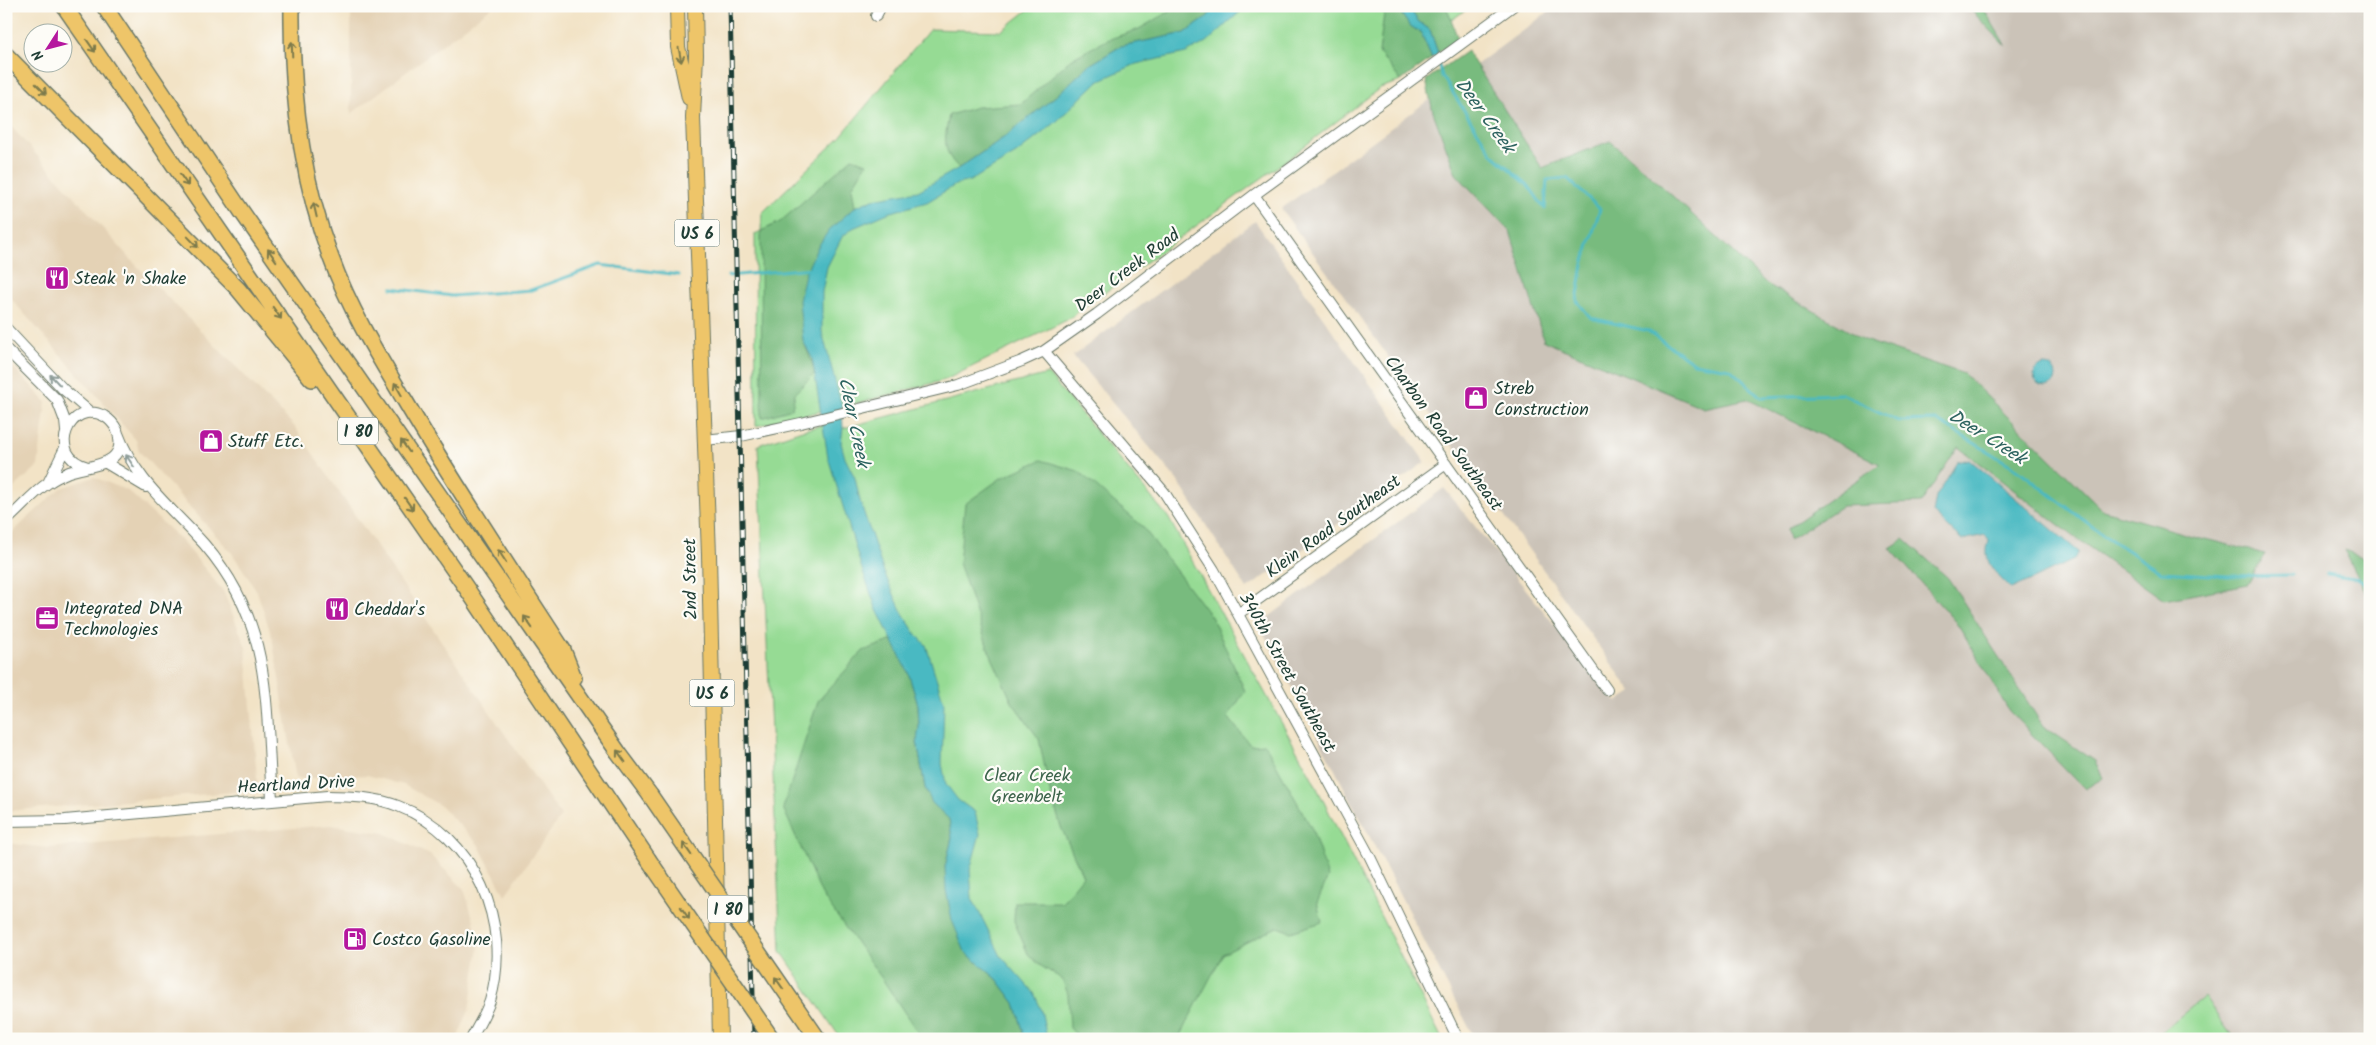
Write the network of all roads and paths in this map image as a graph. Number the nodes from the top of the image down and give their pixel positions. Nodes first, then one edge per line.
1 (64, 6) edge
2 (104, 6) edge
3 (292, 6) edge
4 (677, 6) edge
5 (695, 6) edge
6 (1513, 6) edge
7 (6, 55) edge
8 (693, 118) junction
9 (1254, 195) junction
10 (6, 328) edge
11 (6, 350) edge
12 (1044, 350) junction
13 (91, 413) junction
14 (117, 430) junction
15 (66, 431) junction
16 (705, 440) junction
17 (65, 448) junction
18 (106, 463) junction
19 (1446, 464) junction
20 (88, 467) junction
21 (393, 481) junction
22 (48, 483) junction
23 (149, 488) junction
24 (6, 521) edge
25 (1238, 614) junction
26 (1608, 690) dead end
27 (585, 705) junction
28 (272, 799) junction
29 (6, 821) edge
30 (472, 1039) edge
31 (720, 1039) edge
32 (772, 1039) edge
33 (818, 1039) edge
34 (1458, 1039) edge

1 -> 21 highway, I 80
27 -> 2 highway, I 80
27 -> 3 highway
4 -> 8 main road, 2nd Street / US 6
5 - 8 main road, 2nd Street / US 6
6 - 9 street, Deer Creek Road
7 -> 21 highway
8 - 16 main road, 2nd Street / US 6
9 - 12 street, Deer Creek Road
9 - 19 street, Charbon Road Southeast
13 -> 10 street
11 - 15 street
12 - 16 street, Deer Creek Road
12 - 25 street, 340th Street Southeast
13 - 14 street
13 - 15 street
14 - 18 street
23 -> 14 street
15 - 17 street
16 - 31 main road, 2nd Street / US 6
17 - 20 street
17 - 22 street
18 - 20 street
18 - 23 street
19 - 25 street, Klein Road Southeast
19 - 26 street, Charbon Road Southeast
20 - 22 street
21 -> 32 highway, I 80, bridge
22 - 24 street
23 - 28 street
25 - 34 street, 340th Street Southeast
33 -> 27 highway, I 80, bridge
28 - 29 street, Heartland Drive
28 - 30 street, Heartland Drive

